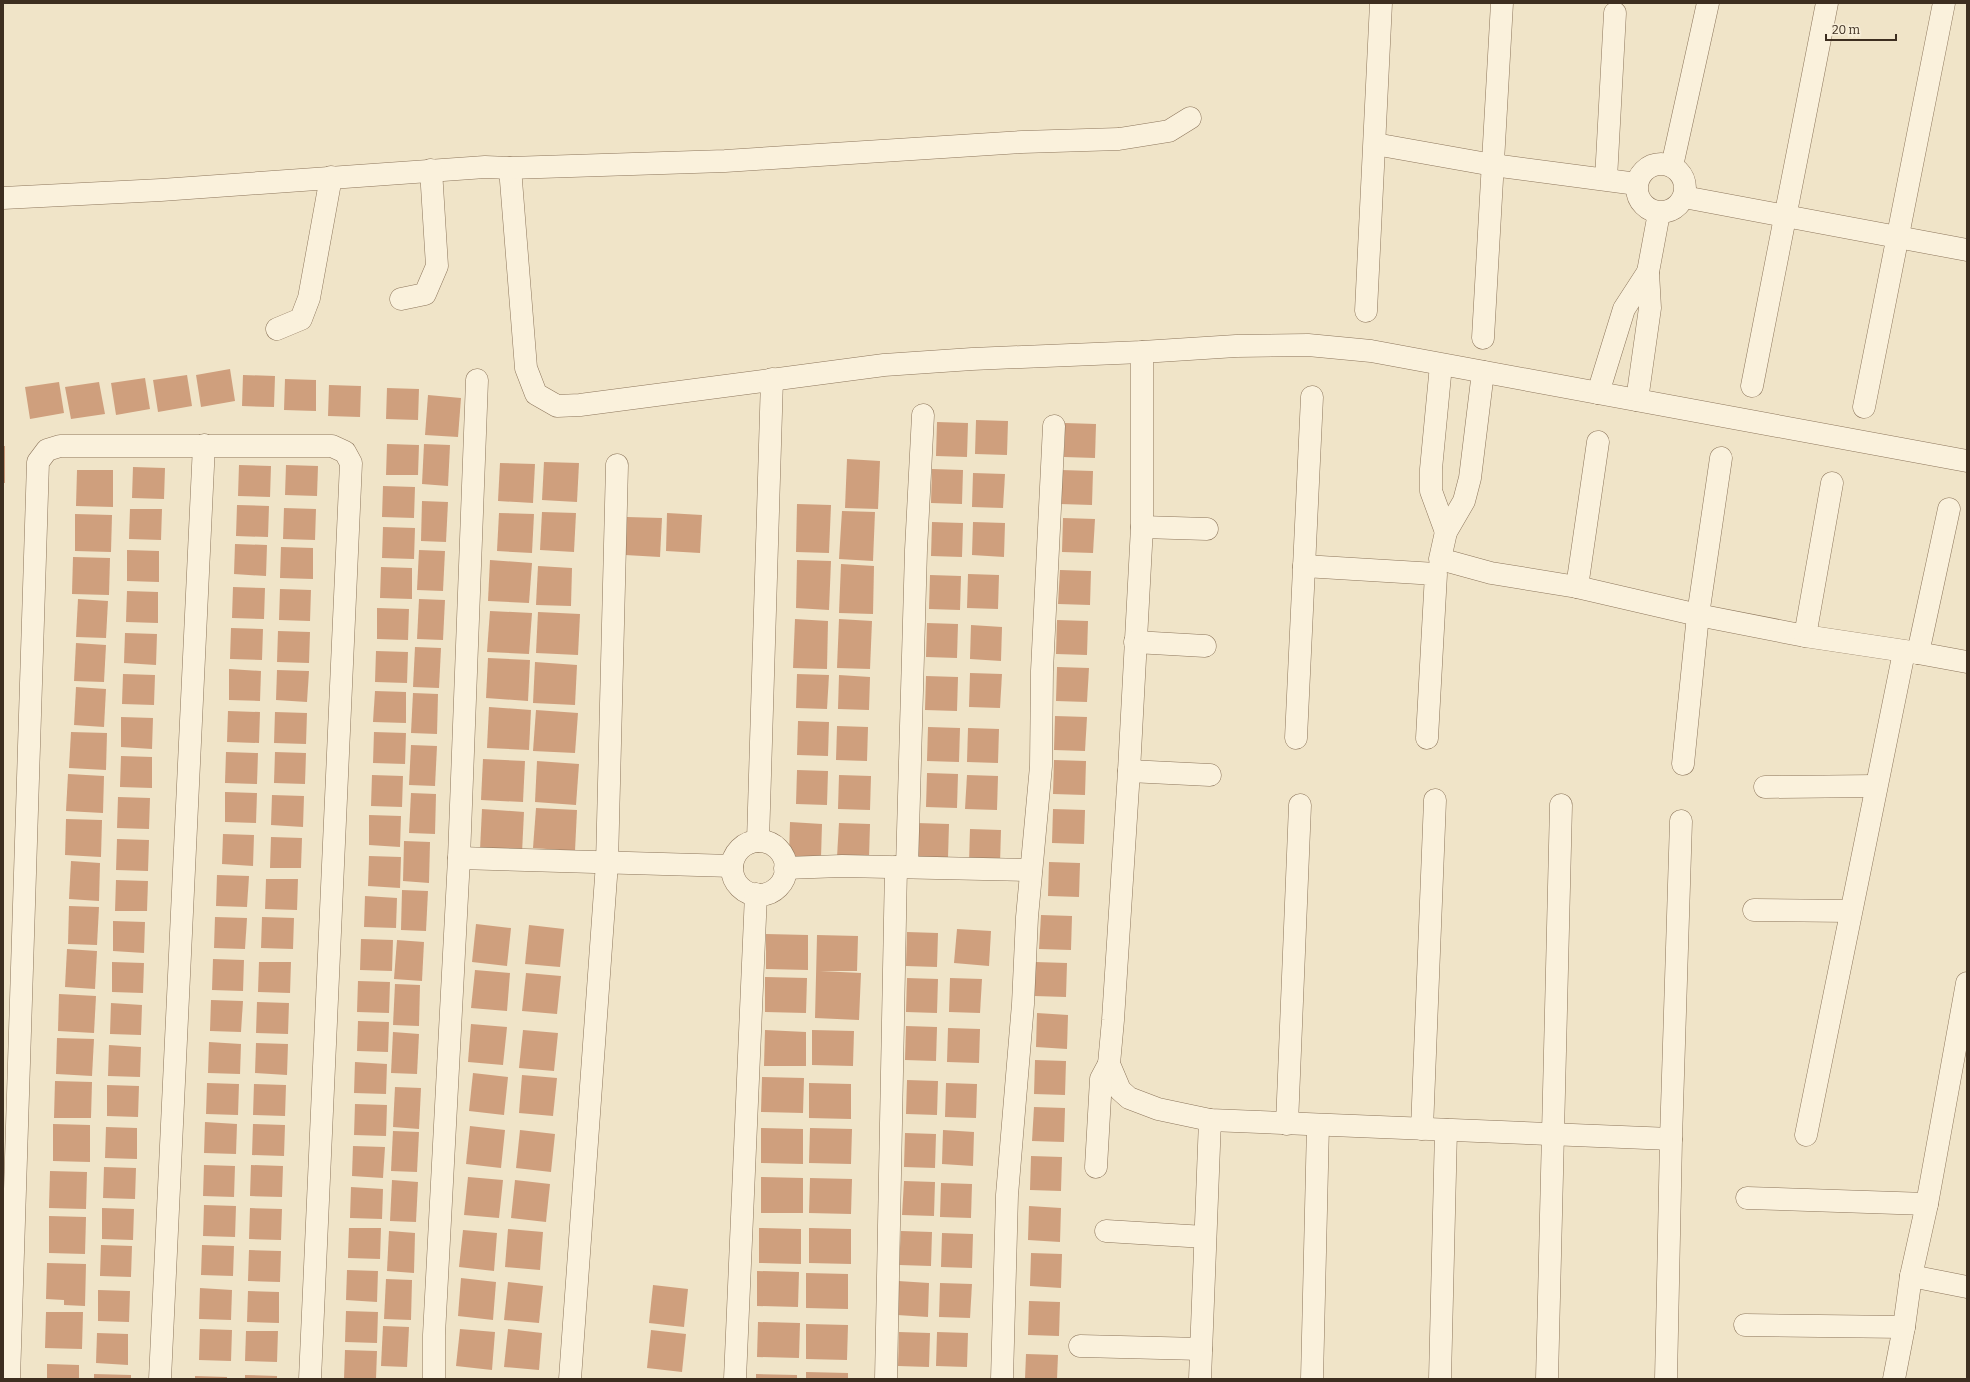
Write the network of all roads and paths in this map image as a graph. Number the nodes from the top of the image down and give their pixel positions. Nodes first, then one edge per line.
1 (1381, 3) edge
2 (1502, 3) edge
3 (1708, 3) edge
4 (1827, 3) edge
5 (1944, 3) edge
6 (1616, 13) dead end
7 (1190, 118) dead end
8 (1375, 144) junction
9 (1493, 165) junction
10 (1672, 166) junction
11 (510, 168) junction
12 (431, 170) junction
13 (331, 177) junction
14 (1606, 180) junction
15 (1637, 184) junction
16 (1684, 197) junction
17 (3, 198) edge
18 (1659, 213) junction
19 (1786, 217) junction
20 (1897, 237) junction
21 (1967, 250) edge
22 (1648, 272) junction
23 (401, 299) dead end
24 (1366, 311) dead end
25 (277, 328) dead end
26 (1484, 338) dead end
27 (1142, 352) junction
28 (1441, 365) junction
29 (1483, 372) junction
30 (772, 379) junction
31 (477, 380) dead end
32 (1752, 386) dead end
33 (1598, 393) junction
34 (1312, 397) dead end
35 (1636, 400) junction
36 (1864, 406) dead end
37 (923, 415) dead end
38 (1054, 426) dead end
39 (1598, 442) dead end
40 (204, 445) junction
41 (1721, 458) dead end
42 (1967, 461) edge
43 (616, 465) dead end
44 (1832, 482) dead end
45 (1949, 509) dead end
46 (1142, 527) junction
47 (1207, 529) dead end
48 (1446, 532) junction
49 (1304, 566) junction
50 (1438, 567) junction
51 (1577, 587) junction
52 (1698, 615) junction
53 (1805, 636) junction
54 (1135, 642) junction
55 (1205, 646) dead end
56 (1911, 652) junction
57 (1967, 662) edge
58 (1296, 738) dead end
59 (1427, 738) dead end
60 (1683, 764) dead end
61 (1129, 771) junction
62 (1210, 775) dead end
63 (1876, 786) junction
64 (1765, 787) dead end
65 (1435, 800) dead end
66 (1300, 805) dead end
67 (1562, 805) dead end
68 (1681, 821) dead end
69 (758, 841) junction
70 (460, 858) junction
71 (607, 863) junction
72 (732, 866) junction
73 (902, 867) junction
74 (786, 868) junction
75 (1031, 870) junction
76 (756, 894) junction
77 (1754, 910) dead end
78 (1850, 911) junction
79 (1967, 983) edge
80 (1108, 1064) junction
81 (1210, 1120) junction
82 (1287, 1124) junction
83 (1318, 1125) junction
84 (1422, 1129) junction
85 (1446, 1130) junction
86 (1552, 1134) junction
87 (1806, 1135) dead end
88 (1670, 1139) junction
89 (1096, 1166) dead end
90 (1747, 1198) dead end
91 (1927, 1204) junction
92 (1106, 1231) dead end
93 (1205, 1237) junction
94 (1911, 1276) junction
95 (1967, 1287) edge
96 (1745, 1325) dead end
97 (1904, 1327) junction
98 (1080, 1346) dead end
99 (1201, 1349) junction
100 (9, 1379) edge
101 (160, 1379) edge
102 (310, 1379) edge
103 (434, 1379) edge
104 (570, 1379) edge
105 (735, 1379) edge
106 (886, 1379) edge
107 (1002, 1379) edge
108 (1200, 1379) edge
109 (1312, 1379) edge
110 (1440, 1379) edge
111 (1548, 1379) edge
112 (1666, 1379) edge
113 (1894, 1379) edge

1 - 8 street
2 - 9 street
3 - 10 street
4 - 19 street
5 - 20 street
6 - 14 street
7 - 11 street
8 - 9 street
8 - 24 street
9 - 14 street
9 - 26 street
10 - 15 street
10 - 16 street
11 - 12 street
11 - 30 street
12 - 13 street
12 - 23 street
13 - 17 street
13 - 25 street
14 - 15 street
15 - 18 street
16 - 18 street
16 - 19 street
18 - 22 street
19 - 20 street
19 - 32 street
20 - 21 street
20 - 36 street
22 - 33 street
22 - 35 street
27 - 28 street
27 - 30 street
27 - 46 street
28 - 29 street
28 - 48 street
29 - 33 street
29 - 48 street
30 - 69 street
31 - 70 street
33 - 35 street
34 - 49 street
35 - 42 street
37 - 73 street
38 - 75 street
39 - 51 street
40 - 100 street
40 - 101 street
40 - 102 street
41 - 52 street
43 - 71 street
44 - 53 street
45 - 56 street
46 - 47 street
46 - 54 street
48 - 50 street
49 - 50 street
49 - 58 street
50 - 51 street
50 - 59 street
51 - 52 street
52 - 53 street
52 - 60 street
53 - 56 street
54 - 55 street
54 - 61 street
56 - 57 street
56 - 63 street
61 - 62 street
61 - 80 street
63 - 64 street
63 - 78 street
65 - 84 street
66 - 82 street
67 - 86 street
68 - 88 street
69 - 72 street
69 - 74 street
70 - 71 street
70 - 103 street
71 - 72 street
71 - 104 street
72 - 76 street
73 - 74 street
73 - 75 street
73 - 106 street
74 - 76 street
75 - 107 street
76 - 105 street
77 - 78 street
78 - 87 street
79 - 91 street
80 - 81 street
80 - 89 street
81 - 82 street
81 - 93 street
82 - 83 street
83 - 84 street
83 - 109 street
84 - 85 street
85 - 86 street
85 - 110 street
86 - 88 street
86 - 111 street
88 - 112 street
90 - 91 street
91 - 94 street
92 - 93 street
93 - 99 street
94 - 95 street
94 - 97 street
96 - 97 street
97 - 113 street
98 - 99 street
99 - 108 street

